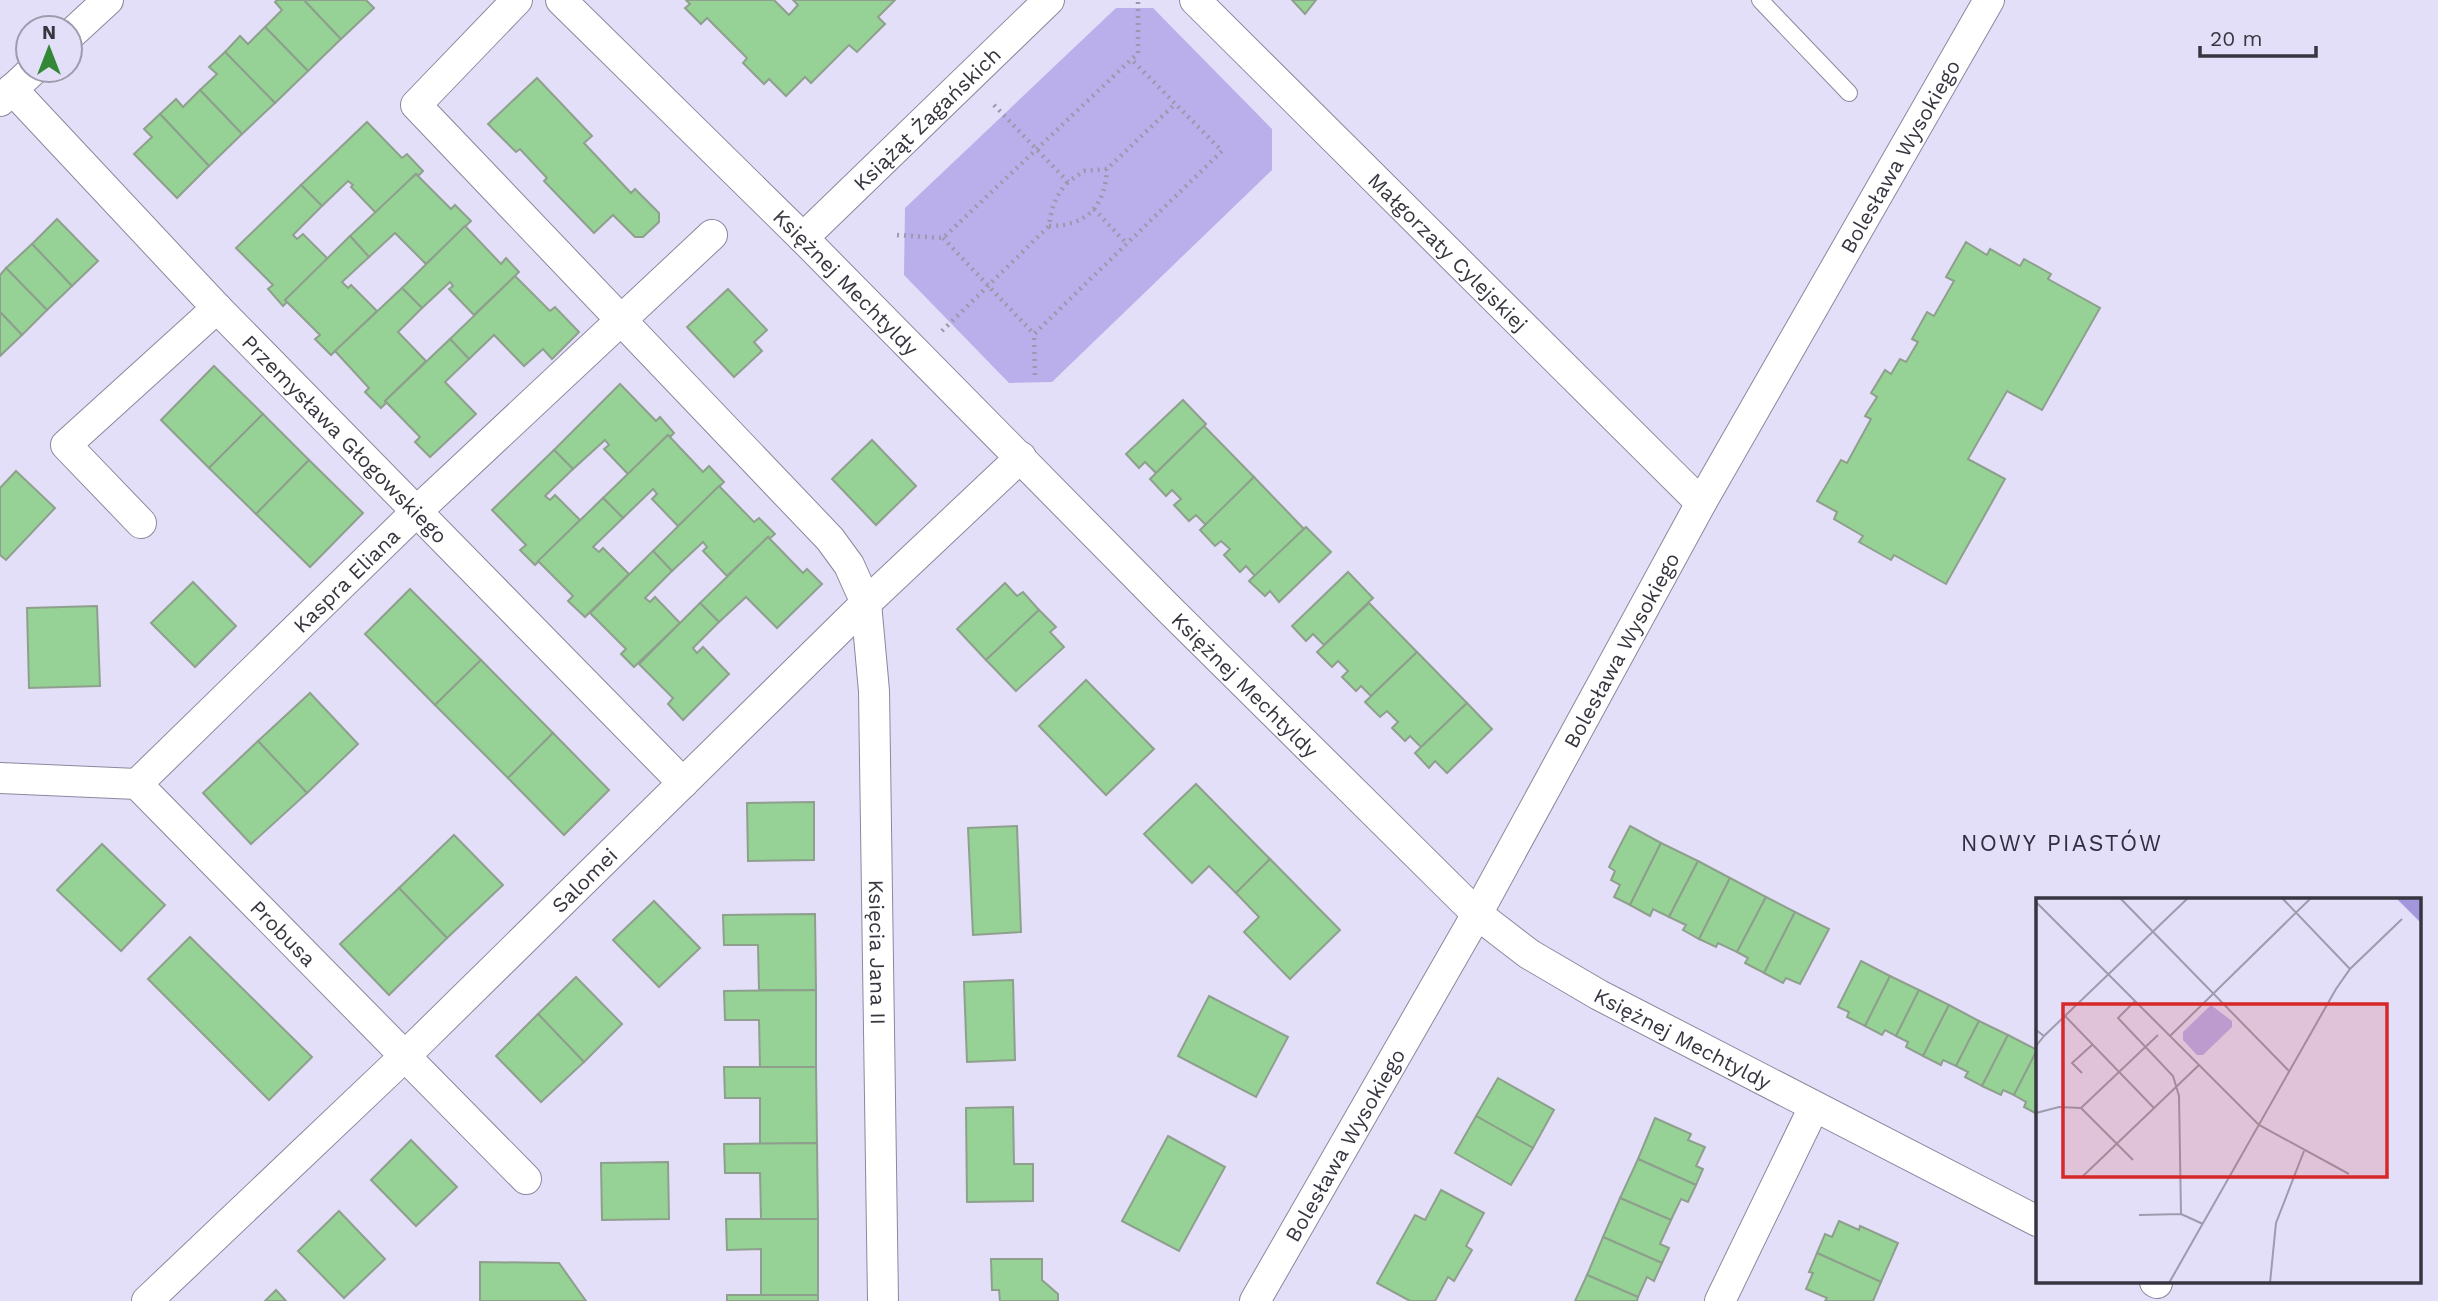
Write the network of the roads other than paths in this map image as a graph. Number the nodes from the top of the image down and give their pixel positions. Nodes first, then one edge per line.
1 (108, 0) edge
2 (517, 0) edge
3 (561, 0) edge
4 (1049, 0) edge
5 (1195, 0) edge
6 (1760, 0) edge
7 (1989, 0) edge
8 (84, 22) edge
9 (15, 87) edge
10 (1849, 93) dead end
11 (712, 235) dead end
12 (803, 238) junction
13 (217, 308) junction
14 (621, 320) junction
15 (1021, 457) junction
16 (1701, 503) junction
17 (416, 512) junction
18 (141, 523) dead end
19 (866, 603) junction
20 (0, 778) edge
21 (682, 783) junction
22 (137, 784) junction
23 (1477, 914) junction
24 (405, 1056) junction
25 (1814, 1107) junction
26 (526, 1179) dead end
27 (2036, 1220) edge
28 (147, 1301) edge
29 (883, 1301) edge
30 (1255, 1301) edge
31 (1720, 1301) edge

1 - 8 street
2 - 14 street
3 - 12 street, Księżnej Mechtyldy
4 - 12 street, Książąt Żagańskich
5 - 16 street, Małgorzaty Cylejskiej
6 - 10 lane
7 - 16 street, Bolesława Wysokiego
9 - 13 street, Przemysława Głogowskiego
11 - 14 street, Kaspra Eliana
12 - 15 street, Księżnej Mechtyldy
13 - 17 street, Przemysława Głogowskiego
13 - 18 street
14 - 17 street, Kaspra Eliana
14 - 19 street
15 - 19 street, Salomei
15 - 23 street, Księżnej Mechtyldy
16 - 23 street, Bolesława Wysokiego
17 - 21 street, Przemysława Głogowskiego
17 - 22 street, Kaspra Eliana
19 - 21 street, Salomei
19 - 29 street, Księcia Jana II
20 - 22 street
21 - 24 street, Salomei
22 - 24 street, Probusa
23 - 25 street, Księżnej Mechtyldy
23 - 30 street, Bolesława Wysokiego
24 - 26 street, Probusa
24 - 28 street, Salomei
25 - 27 street, Księżnej Mechtyldy
25 - 31 street

